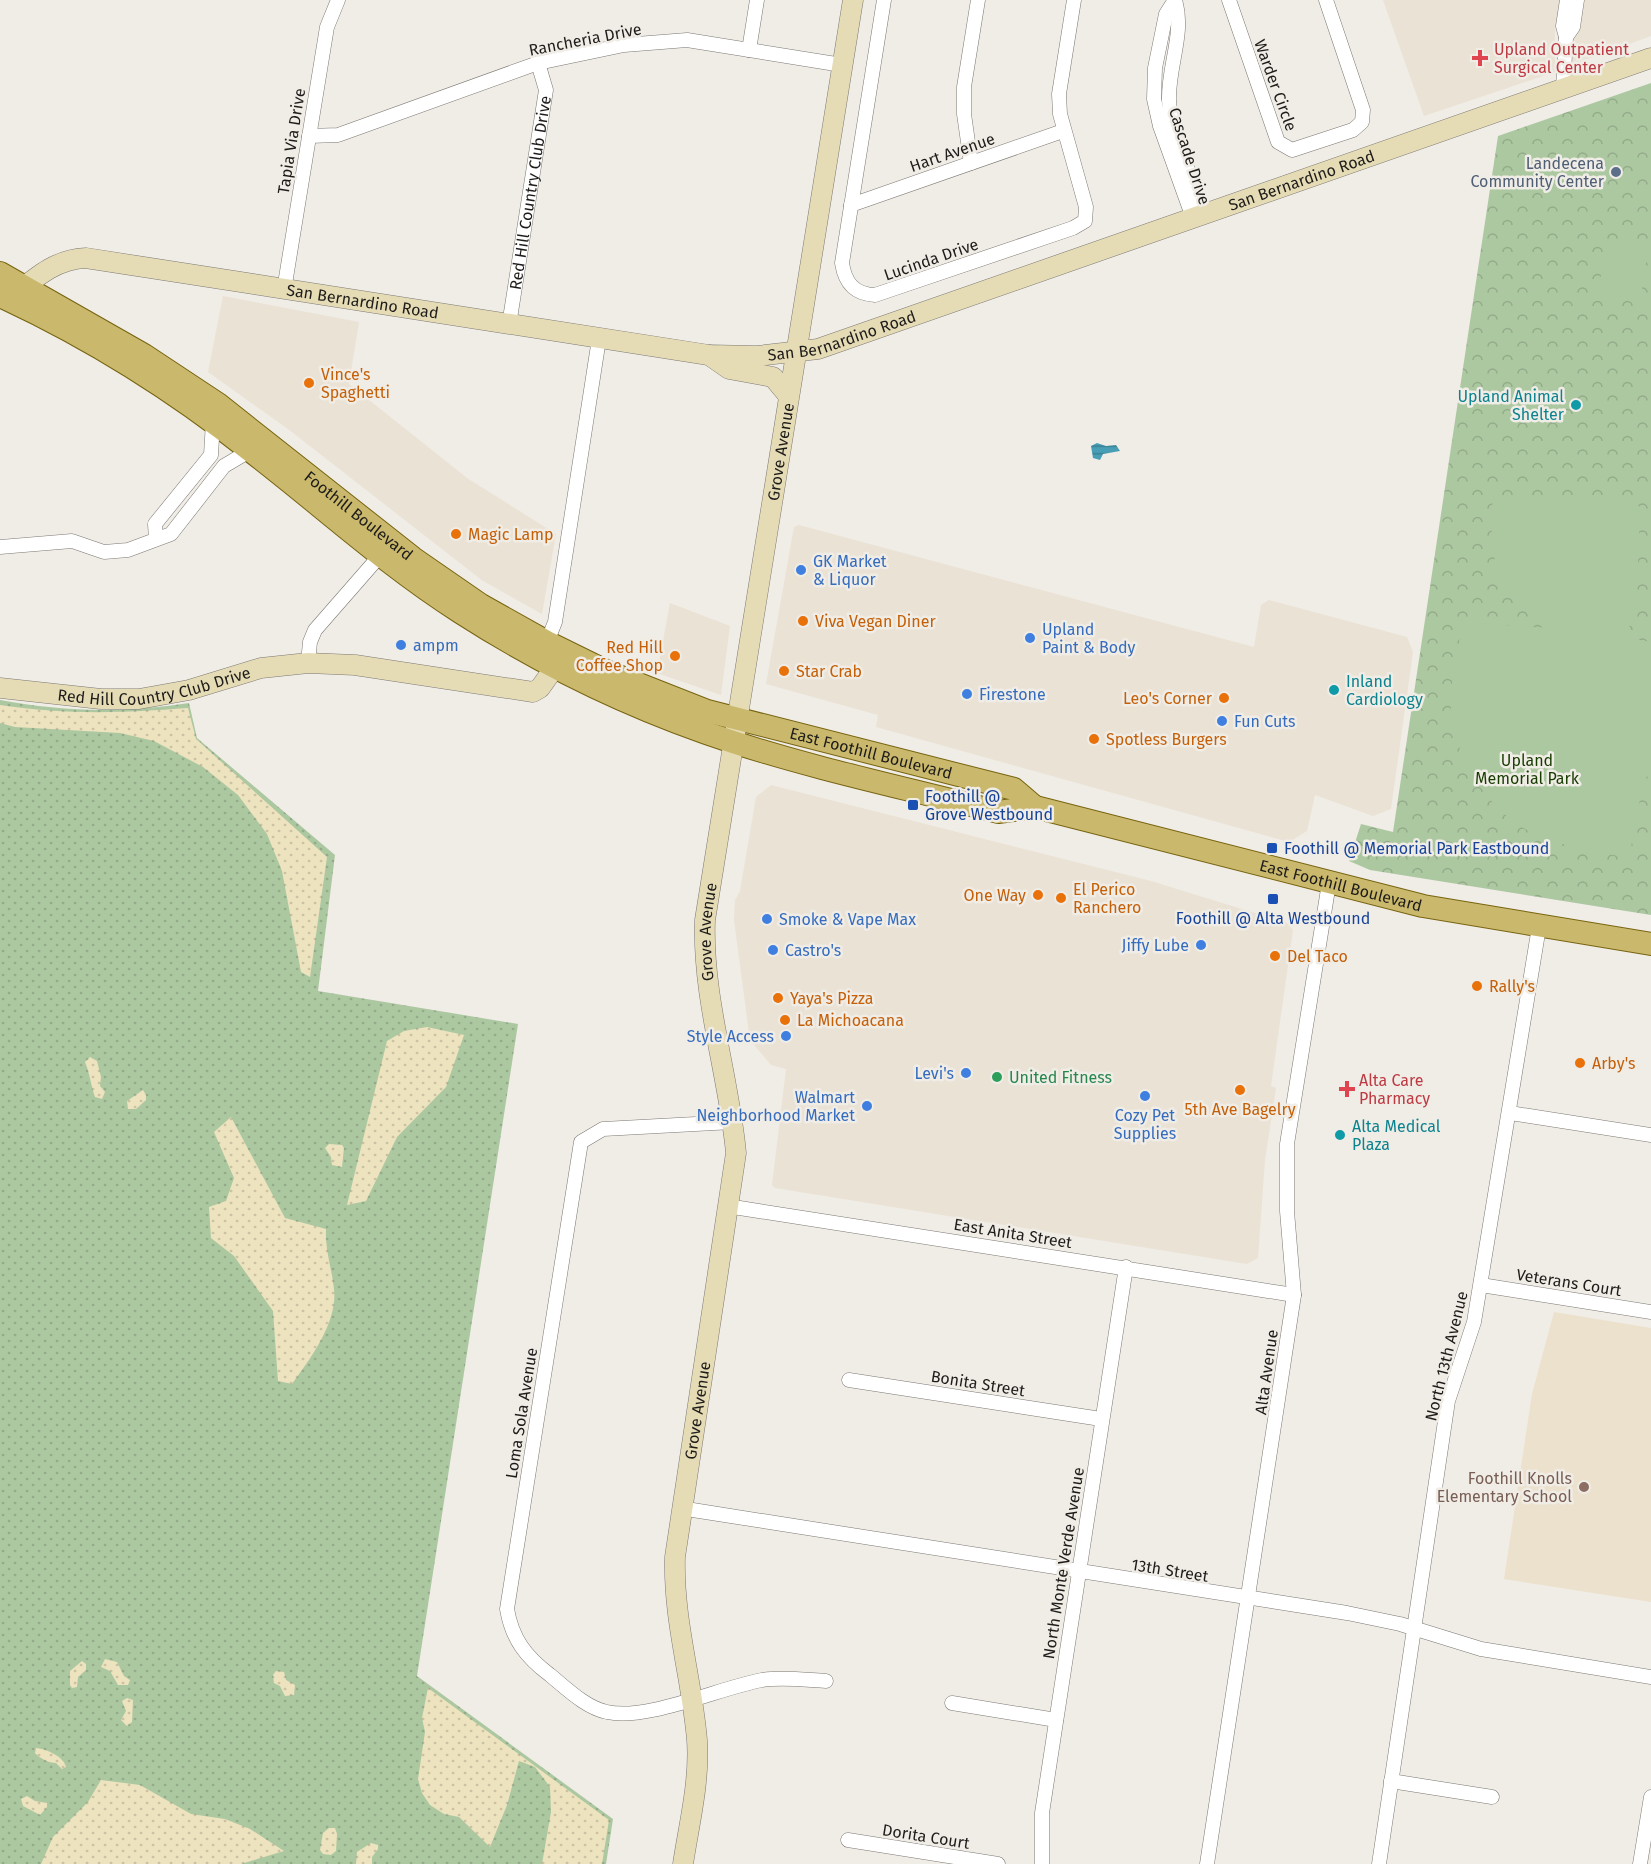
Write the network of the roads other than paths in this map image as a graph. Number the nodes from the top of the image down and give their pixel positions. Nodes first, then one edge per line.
1 (338, 0) edge
2 (757, 0) edge
3 (853, 0) edge
4 (884, 0) edge
5 (978, 0) edge
6 (1074, 0) edge
7 (1175, 0) edge
8 (1229, 0) edge
9 (1326, 0) edge
10 (1567, 0) edge
11 (1577, 0) edge
12 (1566, 37) junction
13 (749, 50) junction
14 (1651, 58) edge
15 (538, 63) junction
16 (842, 65) junction
17 (1563, 89) junction
18 (1064, 131) junction
19 (309, 136) junction
20 (971, 162) junction
21 (851, 205) junction
22 (1198, 216) junction
23 (0, 273) edge
24 (284, 290) junction
25 (11, 294) edge
26 (509, 325) junction
27 (599, 339) junction
28 (794, 353) junction
29 (709, 355) junction
30 (788, 395) junction
31 (213, 422) junction
32 (251, 450) junction
33 (211, 455) junction
34 (224, 466) junction
35 (166, 511) junction
36 (180, 522) junction
37 (156, 539) junction
38 (0, 547) edge
39 (387, 548) junction
40 (547, 642) junction
41 (308, 663) junction
42 (555, 667) junction
43 (0, 688) edge
44 (737, 718) junction
45 (733, 742) junction
46 (1035, 807) junction
47 (1329, 883) junction
48 (1539, 927) junction
49 (1651, 944) edge
50 (1510, 1113) junction
51 (733, 1122) junction
52 (1651, 1134) edge
53 (727, 1206) junction
54 (1126, 1268) junction
55 (1481, 1285) junction
56 (1294, 1295) junction
57 (1651, 1312) edge
58 (849, 1380) dead end
59 (1101, 1419) junction
60 (680, 1508) junction
61 (1079, 1572) junction
62 (1248, 1598) junction
63 (1416, 1628) junction
64 (1651, 1677) edge
65 (826, 1681) dead end
66 (691, 1698) junction
67 (952, 1703) dead end
68 (1056, 1720) junction
69 (1391, 1781) junction
70 (1492, 1797) dead end
71 (1651, 1797) edge
72 (1648, 1838) edge
73 (848, 1840) dead end
74 (683, 1864) edge
75 (998, 1864) edge
76 (1042, 1864) edge
77 (1207, 1864) edge
78 (1379, 1864) edge
79 (1640, 1864) edge

1 - 19 street, Tapia Via Drive
2 - 13 street
3 - 16 street, Grove Avenue
4 - 21 street, Lucinda Drive
5 - 20 street
6 - 18 street, Lucinda Drive
7 - 22 street, Cascade Drive
8 - 9 street, Warder Circle
10 - 12 street
11 - 12 street
12 - 17 street
13 - 15 street, Rancheria Drive
13 - 16 street, Rancheria Drive
14 - 17 street, San Bernardino Road
15 - 19 street, Rancheria Drive
15 - 26 street, Red Hill Country Club Drive
16 - 28 street, Grove Avenue
17 - 22 street, San Bernardino Road
18 - 20 street, Hart Avenue
18 - 21 street, Lucinda Drive
19 - 24 street, Tapia Via Drive
20 - 21 street, Hart Avenue
22 - 28 street, San Bernardino Road
23 - 25 main road, Foothill Boulevard
24 - 25 street, San Bernardino Road
24 - 26 street, San Bernardino Road
25 - 31 main road, Foothill Boulevard
25 - 39 main road, Foothill Boulevard
26 - 27 street, San Bernardino Road
27 - 29 street, San Bernardino Road
27 - 40 street
28 - 29 street, San Bernardino Road
28 - 30 street, Grove Avenue
29 - 30 street
30 - 44 street, Grove Avenue
31 - 32 main road, Foothill Boulevard
31 - 33 street
32 - 34 street
32 - 39 main road, Foothill Boulevard
33 - 34 street
33 - 35 street
34 - 36 street
35 - 36 street
35 - 37 street
36 - 37 street
37 - 38 street
39 - 40 main road, Foothill Boulevard
39 - 41 street
39 - 42 main road, Foothill Boulevard
40 - 44 main road, Foothill Boulevard
41 - 42 street, Red Hill Country Club Drive
41 - 43 street, Red Hill Country Club Drive
42 - 45 main road, Foothill Boulevard
44 - 45 street, Grove Avenue
44 - 46 main road, East Foothill Boulevard
45 - 46 main road, East Foothill Boulevard
45 - 51 street, Grove Avenue
46 - 47 main road, East Foothill Boulevard
47 - 48 main road, East Foothill Boulevard
47 - 56 street, Alta Avenue
48 - 49 main road, East Foothill Boulevard
48 - 50 street, North 13th Avenue
50 - 52 street
50 - 55 street, North 13th Avenue
51 - 53 street, Grove Avenue
51 - 66 street, Loma Sola Avenue
53 - 54 street, East Anita Street
53 - 60 street, Grove Avenue
54 - 56 street, East Anita Street
54 - 59 street, North Monte Verde Avenue
55 - 57 street, Veterans Court
55 - 63 street, North 13th Avenue
56 - 62 street, Alta Avenue
58 - 59 street, Bonita Street
59 - 61 street, North Monte Verde Avenue
60 - 61 street, 13th Street
60 - 66 street, Grove Avenue
61 - 62 street, 13th Street
61 - 68 street, North Monte Verde Avenue
62 - 63 street, 13th Street
62 - 77 street, Alta Avenue
63 - 64 street, 13th Street
63 - 69 street, North 13th Avenue
65 - 66 street
66 - 74 street, Grove Avenue
67 - 68 street
68 - 76 street, North Monte Verde Avenue
69 - 70 street
69 - 78 street, North 13th Avenue
71 - 72 street
72 - 79 street
73 - 75 street, Dorita Court

